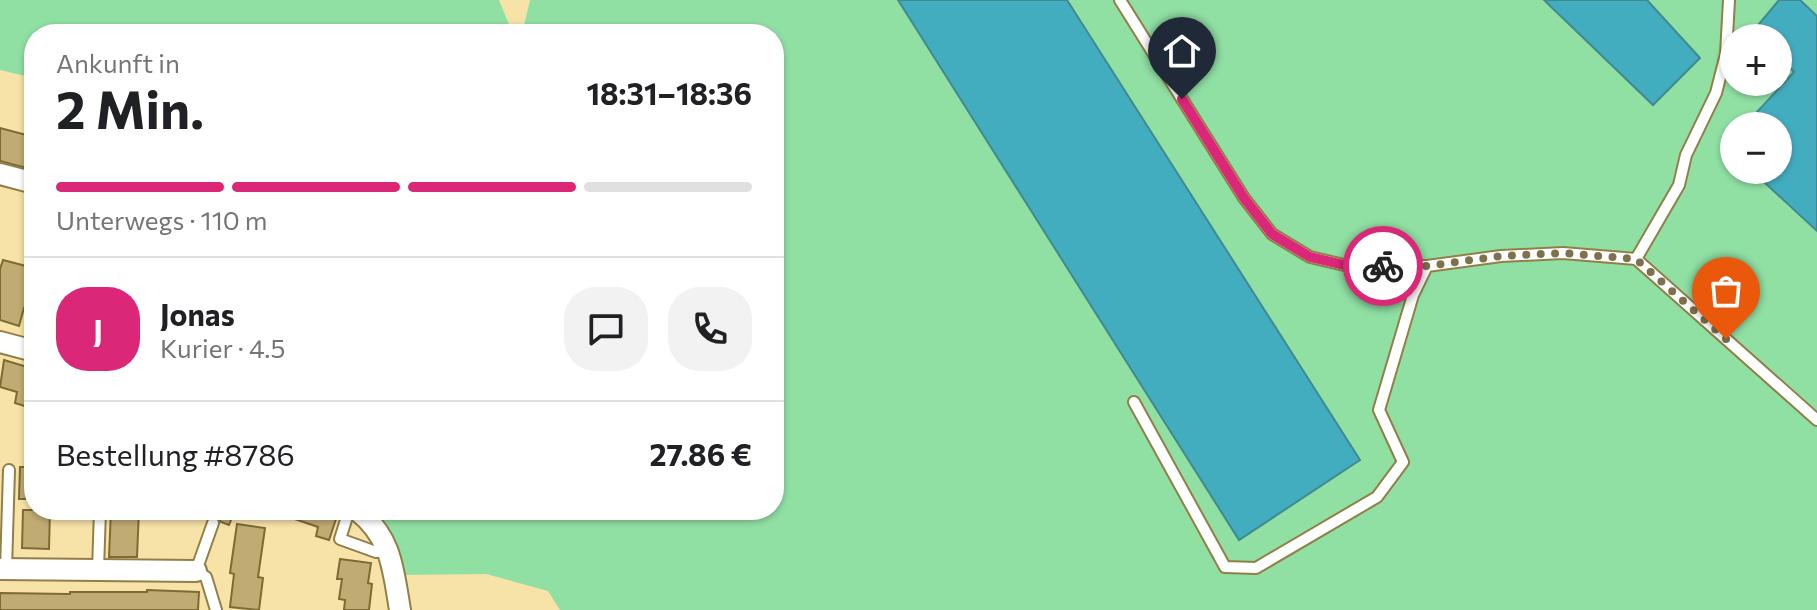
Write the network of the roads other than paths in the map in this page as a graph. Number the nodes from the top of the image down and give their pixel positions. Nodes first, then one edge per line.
1 (1120, 0) edge
2 (1729, 0) edge
3 (0, 174) edge
4 (24, 180) edge
5 (1636, 259) junction
6 (1427, 266) junction
7 (0, 342) edge
8 (24, 348) edge
9 (1134, 402) dead end
10 (1817, 420) edge
11 (9, 470) dead end
12 (100, 520) edge
13 (349, 520) edge
14 (361, 520) edge
15 (213, 523) dead end
16 (389, 551) junction
17 (3, 569) edge
18 (98, 570) junction
19 (196, 571) junction
20 (216, 610) edge
21 (400, 610) edge

1 - 6 lane
2 - 5 lane
3 - 4 street
5 - 6 lane
5 - 10 lane
6 - 9 lane
7 - 8 street
11 - 17 lane
12 - 18 lane
13 - 16 lane
14 - 16 street
15 - 19 lane
16 - 21 street
17 - 18 street
18 - 19 street
19 - 20 lane

